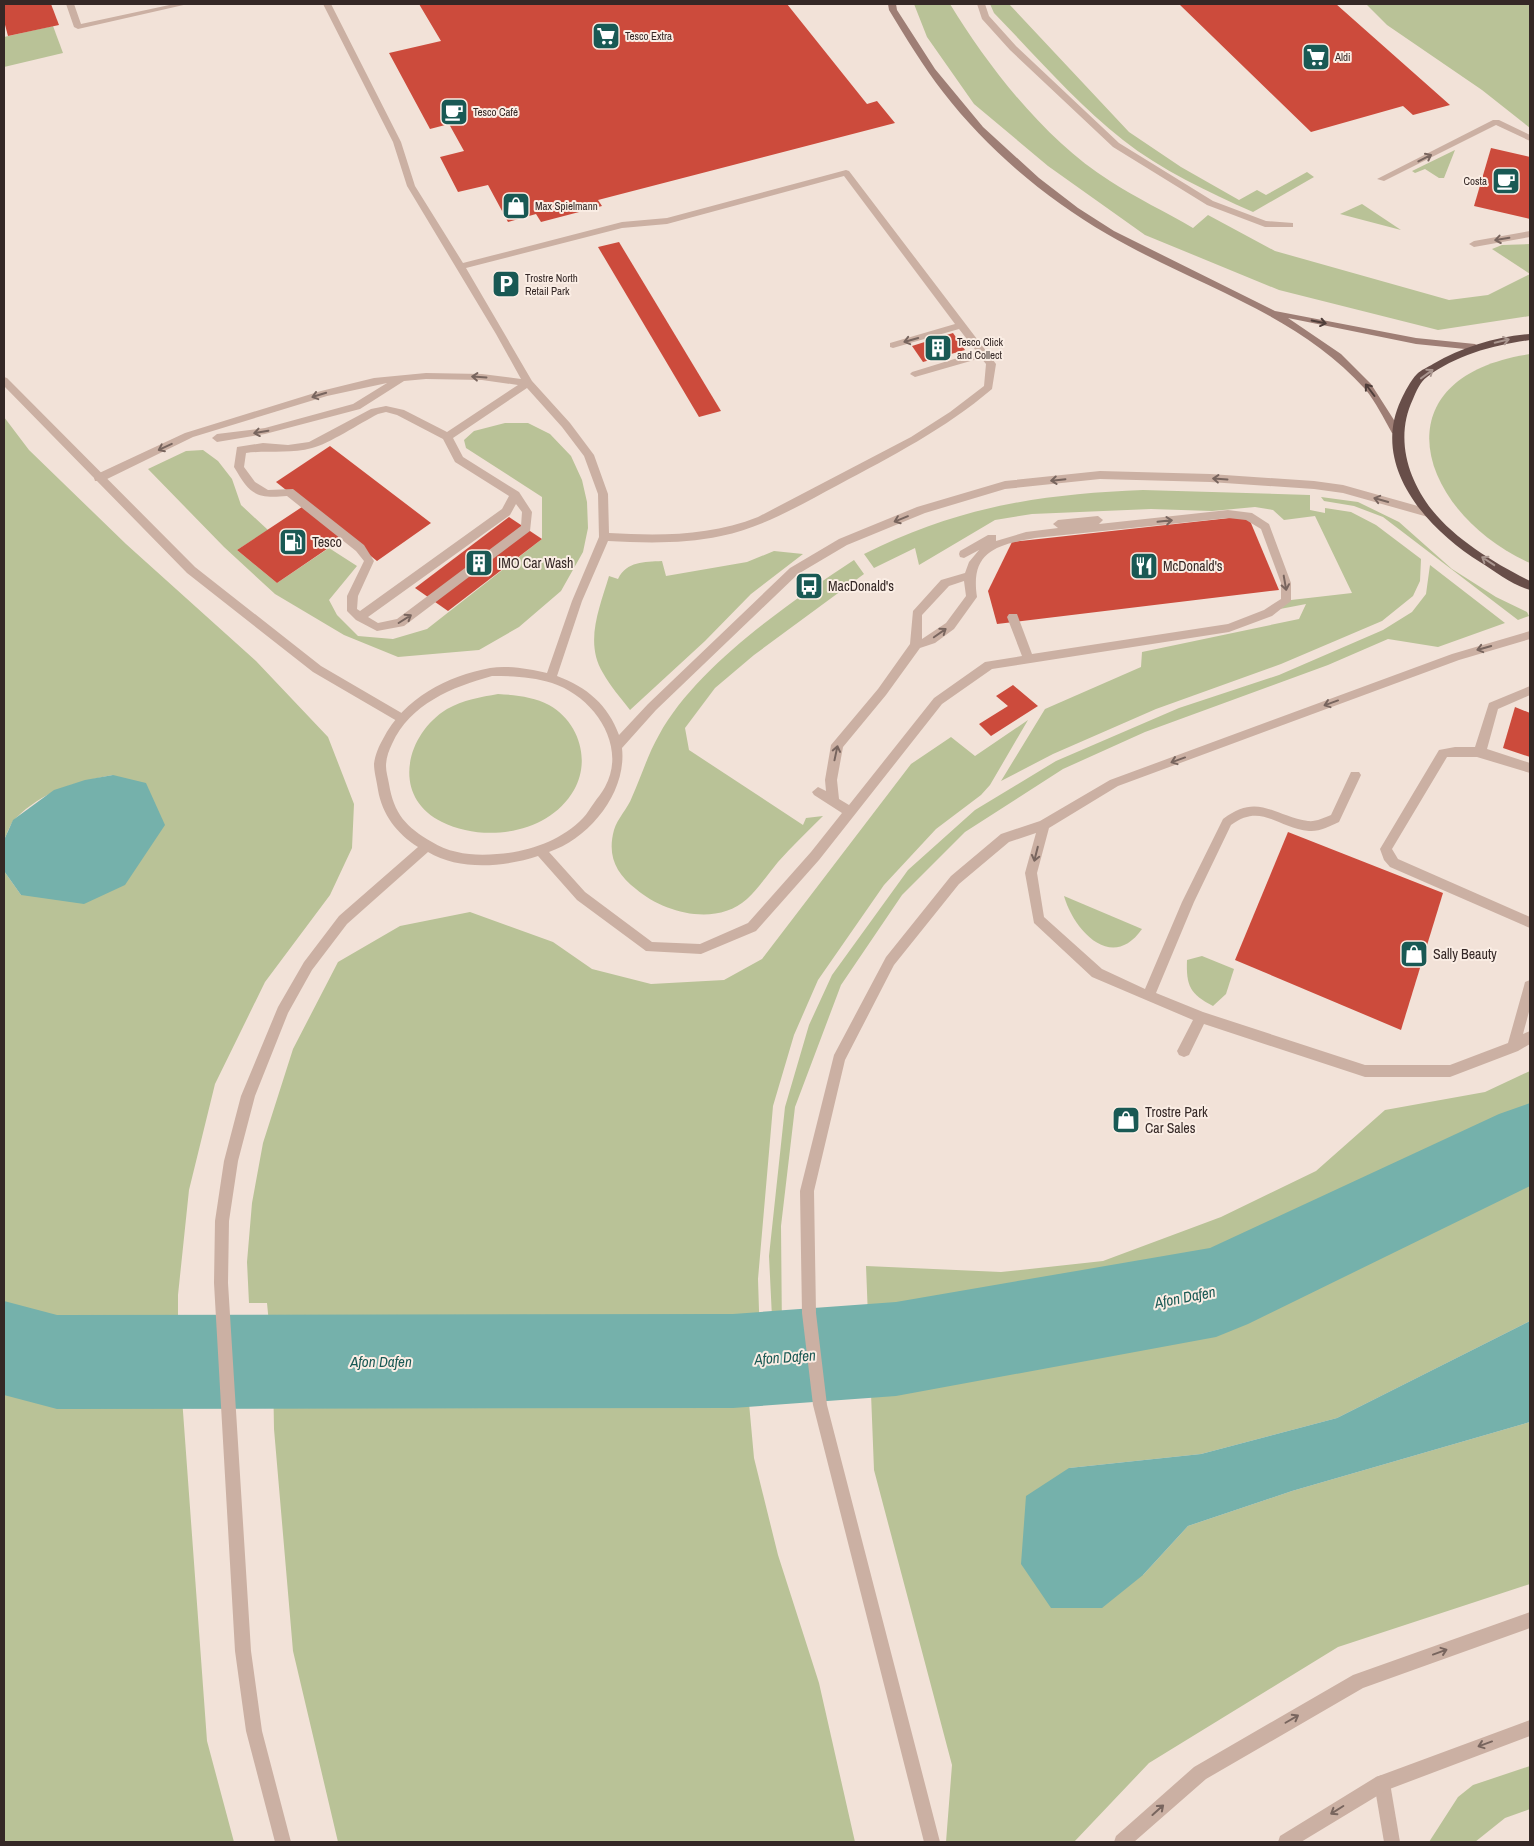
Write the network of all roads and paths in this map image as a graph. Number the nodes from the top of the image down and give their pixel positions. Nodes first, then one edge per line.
1 (70, 4) edge
2 (184, 4) edge
3 (327, 4) edge
4 (892, 4) edge
5 (981, 4) edge
6 (1530, 138) edge
7 (1381, 179) dead end
8 (1290, 225) dead end
9 (1530, 234) edge
10 (1474, 244) dead end
11 (459, 267) junction
12 (1271, 311) junction
13 (962, 325) junction
14 (1530, 337) edge
15 (893, 345) dead end
16 (1475, 347) junction
17 (983, 354) junction
18 (915, 374) dead end
19 (403, 378) junction
20 (4, 380) edge
21 (528, 383) junction
22 (1396, 431) junction
23 (189, 436) junction
24 (447, 437) junction
25 (217, 438) junction
26 (241, 450) junction
27 (99, 478) junction
28 (515, 495) junction
29 (1428, 513) junction
30 (1136, 524) junction
31 (604, 537) junction
32 (964, 554) dead end
33 (970, 575) junction
34 (1530, 586) edge
35 (360, 617) junction
36 (1013, 617) dead end
37 (1530, 634) edge
38 (916, 645) junction
39 (1028, 658) junction
40 (551, 677) junction
41 (1530, 690) edge
42 (401, 718) junction
43 (616, 745) junction
44 (1480, 752) junction
45 (1530, 768) edge
46 (1355, 774) dead end
47 (818, 792) dead end
48 (833, 801) junction
49 (851, 812) junction
50 (1044, 825) junction
51 (426, 847) junction
52 (542, 852) junction
53 (1530, 923) edge
54 (1530, 986) edge
55 (1148, 996) junction
56 (1201, 1017) junction
57 (1530, 1037) edge
58 (1513, 1047) junction
59 (1184, 1051) dead end
60 (1530, 1620) edge
61 (1530, 1728) edge
62 (1382, 1782) junction
63 (283, 1842) edge
64 (932, 1842) edge
65 (1122, 1842) edge
66 (1286, 1842) edge
67 (1392, 1842) edge

1 - 2 street
3 - 11 street
4 - 12 main road
5 - 8 street
7 -> 6 street
9 -> 10 street
11 - 13 street
11 - 21 street
12 -> 16 main road
22 -> 12 main road
13 -> 15 street
13 - 17 street
16 -> 14 highway
22 -> 16 highway
17 - 18 street
17 - 31 street
21 -> 19 street
19 -> 23 street
19 -> 25 street
20 - 27 street
21 - 24 street
21 - 31 street
22 - 29 highway
23 - 25 street
23 -> 27 street
24 - 26 street
24 - 28 street
25 - 26 street
26 - 35 street
27 - 42 street
28 - 35 street
35 -> 28 street
34 -> 29 highway
29 -> 43 street
30 - 32 street
30 - 33 street
30 -> 39 street
31 - 40 street
38 -> 33 street
33 - 38 street
36 - 39 street
37 -> 50 street
48 -> 38 street
39 - 49 street
40 - 42 street
40 - 43 street
41 - 44 street
42 - 51 street
43 - 52 street
44 - 45 street
44 - 53 street
46 - 55 street
47 - 48 street
48 - 49 street
49 - 52 street
50 -> 55 street
50 - 64 street
51 - 52 street
51 - 63 street
54 - 58 street
55 - 56 street
56 - 58 street
56 - 59 street
57 - 58 street
65 -> 60 street
61 -> 62 street
62 -> 66 street
62 - 67 street

